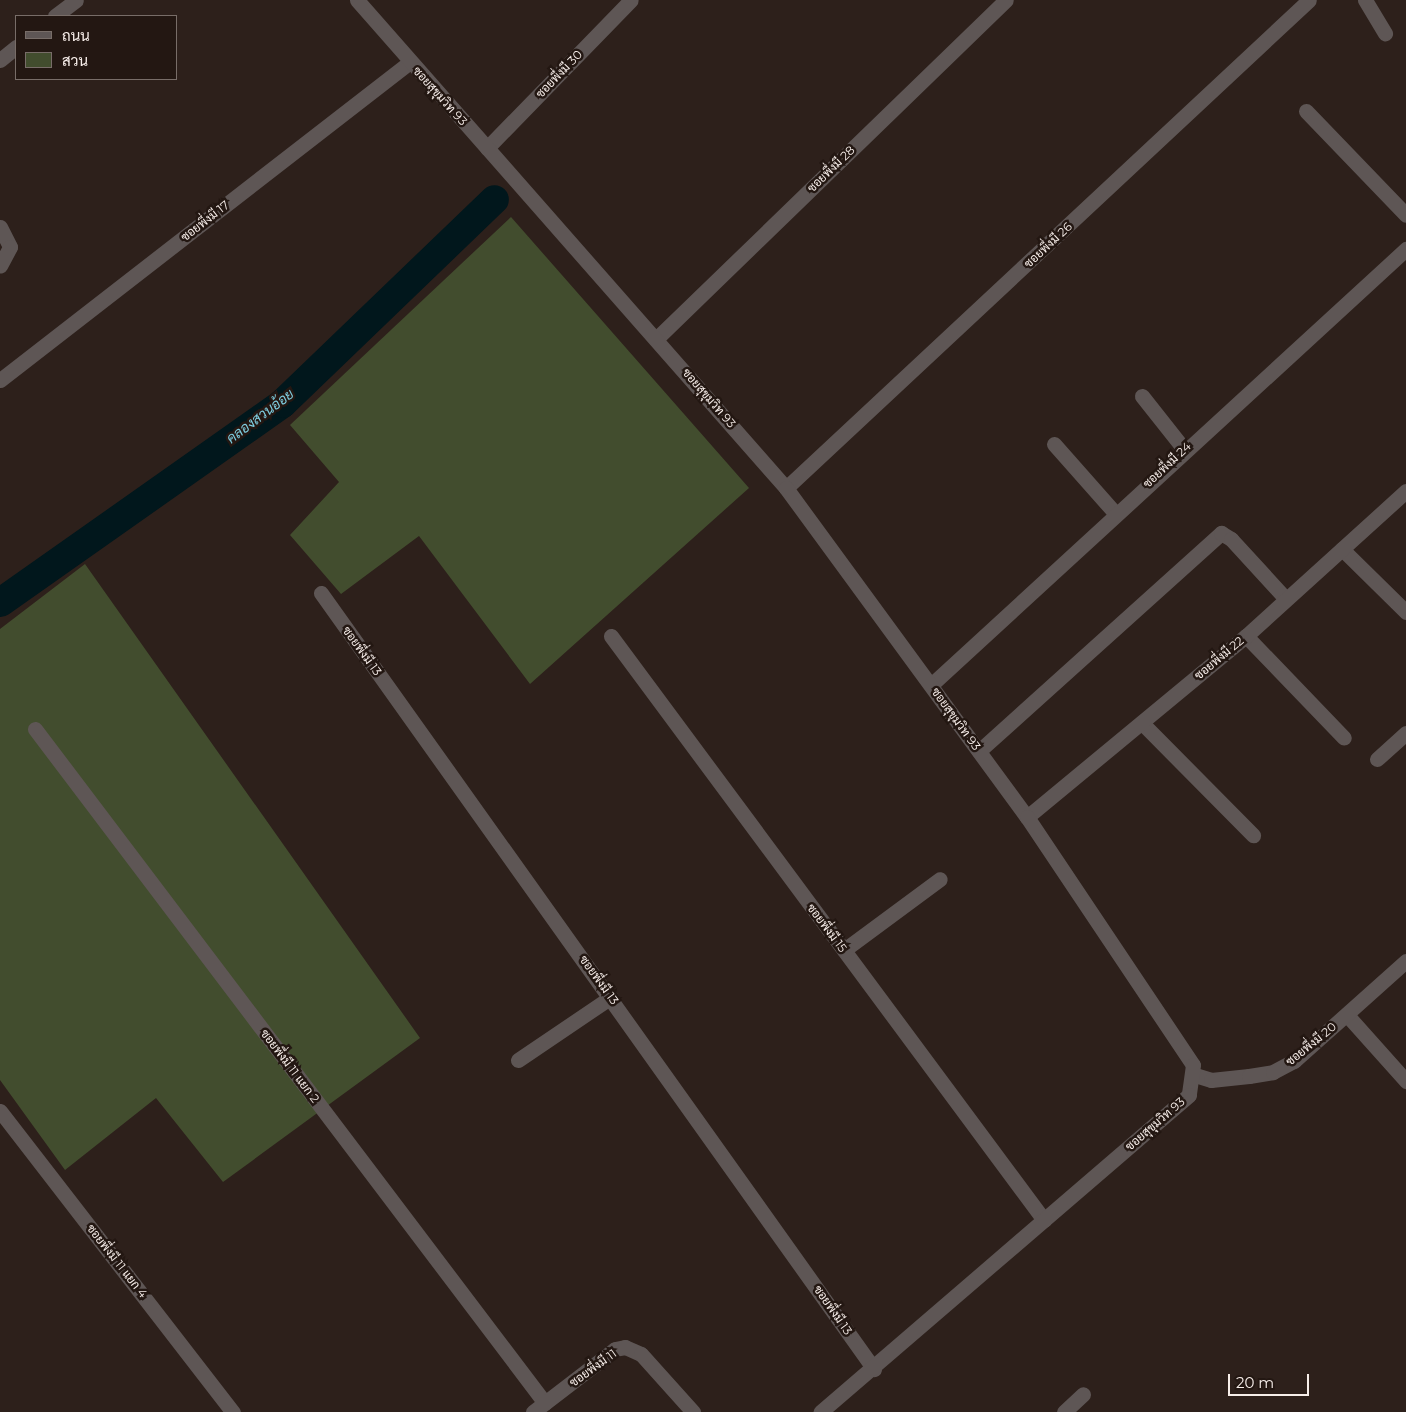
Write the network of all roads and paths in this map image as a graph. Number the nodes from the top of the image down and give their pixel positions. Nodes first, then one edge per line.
1 (76, 0) edge
2 (357, 0) edge
3 (631, 0) edge
4 (1006, 0) edge
5 (1309, 0) edge
6 (1365, 0) edge
7 (56, 15) edge
8 (1384, 33) dead end
9 (15, 48) edge
10 (0, 60) edge
11 (410, 62) junction
12 (1306, 110) dead end
13 (487, 148) junction
14 (1406, 215) edge
15 (0, 227) edge
16 (1406, 249) edge
17 (0, 266) edge
18 (656, 339) junction
19 (0, 380) edge
20 (1142, 396) dead end
21 (1054, 444) dead end
22 (1184, 449) junction
23 (786, 488) junction
24 (1406, 491) edge
25 (1115, 513) junction
26 (1342, 549) junction
27 (321, 594) dead end
28 (1286, 599) junction
29 (1406, 612) edge
30 (611, 636) dead end
31 (1246, 636) junction
32 (931, 685) junction
33 (1142, 723) junction
34 (35, 729) dead end
35 (1406, 733) edge
36 (1344, 738) dead end
37 (979, 751) junction
38 (1377, 759) dead end
39 (1027, 817) junction
40 (1254, 835) dead end
41 (940, 879) dead end
42 (844, 950) junction
43 (1406, 961) edge
44 (611, 997) junction
45 (1347, 1015) junction
46 (518, 1060) dead end
47 (1195, 1075) junction
48 (1406, 1081) edge
49 (0, 1111) edge
50 (1044, 1220) junction
51 (874, 1369) junction
52 (1083, 1394) dead end
53 (545, 1402) junction
54 (233, 1412) edge
55 (533, 1412) edge
56 (693, 1412) edge
57 (821, 1412) edge
58 (1064, 1412) edge

1 - 7 street
2 - 11 street, ซอยสุขุมวิท 93
3 - 13 street, ซอยพึ่งมี 30
4 - 18 street, ซอยพึ่งมี 28
5 - 23 street, ซอยพึ่งมี 26
6 - 8 street
9 - 10 street
11 - 13 street, ซอยสุขุมวิท 93
11 - 19 street, ซอยพึ่งมี 17
12 - 14 street
13 - 18 street, ซอยสุขุมวิท 93
15 - 17 street
16 - 22 street, ซอยพึ่งมี 24
18 - 23 street, ซอยสุขุมวิท 93
20 - 22 street
21 - 25 street
22 - 25 street, ซอยพึ่งมี 24
23 - 32 street, ซอยสุขุมวิท 93
24 - 26 street, ซอยพึ่งมี 22
25 - 32 street, ซอยพึ่งมี 24
26 - 28 street, ซอยพึ่งมี 22
26 - 29 street
27 - 44 street, ซอยพึ่งมี 13
28 - 31 street, ซอยพึ่งมี 22
28 - 37 street
30 - 42 street, ซอยพึ่งมี 15
31 - 33 street, ซอยพึ่งมี 22
31 - 36 street
32 - 37 street, ซอยสุขุมวิท 93
33 - 39 street, ซอยพึ่งมี 22
33 - 40 street
34 - 53 street, ซอยพึ่งมี 11 แยก 2
35 - 38 street
37 - 39 street, ซอยสุขุมวิท 93
39 - 47 street, ซอยสุขุมวิท 93
41 - 42 street
42 - 50 street, ซอยพึ่งมี 15
43 - 45 street, ซอยพึ่งมี 20
44 - 46 street
44 - 51 street, ซอยพึ่งมี 13
45 - 47 street, ซอยพึ่งมี 20
45 - 48 street
47 - 50 street, ซอยสุขุมวิท 93
49 - 54 street, ซอยพึ่งมี 11 แยก 4
50 - 51 street, ซอยสุขุมวิท 93
51 - 57 street, ซอยสุขุมวิท 93
52 - 58 street
53 - 55 street, ซอยพึ่งมี 11
53 - 56 street, ซอยพึ่งมี 11

